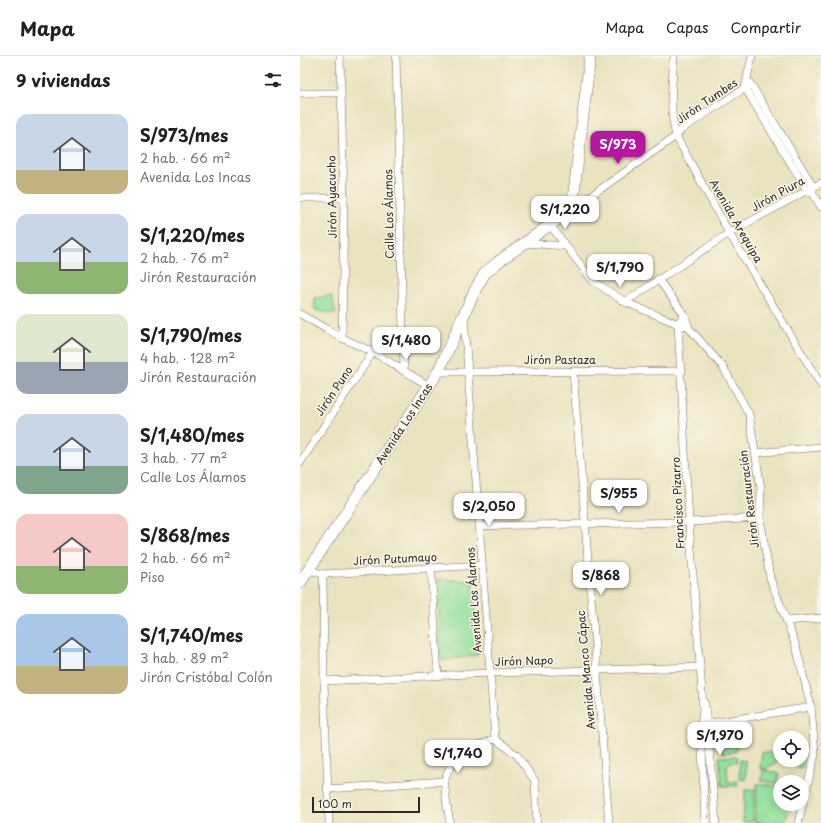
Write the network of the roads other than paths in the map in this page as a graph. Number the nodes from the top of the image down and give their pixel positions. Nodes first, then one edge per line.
1 (340, 56) edge
2 (396, 56) edge
3 (590, 56) edge
4 (674, 56) edge
5 (752, 56) edge
6 (746, 76) junction
7 (752, 86) junction
8 (745, 88) junction
9 (300, 92) edge
10 (340, 93) junction
11 (676, 136) junction
12 (821, 183) edge
13 (810, 188) junction
14 (300, 198) edge
15 (344, 198) junction
16 (821, 207) edge
17 (572, 209) junction
18 (550, 225) junction
19 (729, 233) junction
20 (524, 243) junction
21 (565, 246) junction
22 (658, 280) junction
23 (625, 302) junction
24 (300, 314) edge
25 (684, 314) junction
26 (464, 317) junction
27 (678, 324) junction
28 (689, 328) junction
29 (342, 338) junction
30 (374, 352) junction
31 (404, 371) junction
32 (573, 371) junction
33 (682, 371) junction
34 (438, 372) junction
35 (468, 372) junction
36 (821, 385) edge
37 (429, 386) junction
38 (821, 447) edge
39 (755, 453) junction
40 (300, 463) edge
41 (760, 518) junction
42 (689, 522) junction
43 (585, 524) junction
44 (479, 526) junction
45 (482, 565) junction
46 (431, 568) junction
47 (309, 570) junction
48 (324, 574) junction
49 (300, 583) edge
50 (821, 618) edge
51 (786, 621) junction
52 (700, 667) junction
53 (597, 670) junction
54 (490, 673) junction
55 (438, 675) junction
56 (324, 681) junction
57 (811, 707) junction
58 (704, 725) junction
59 (495, 738) junction
60 (445, 780) junction
61 (328, 789) junction
62 (329, 823) edge
63 (450, 823) edge
64 (536, 823) edge
65 (609, 823) edge
66 (706, 823) edge
67 (716, 823) edge
68 (798, 823) edge

1 - 10 street, Jirón Ayacucho
2 - 31 street, Calle Los Álamos
3 - 17 street
4 - 11 street, Avenida Arequipa
5 - 6 street
6 - 7 street
6 - 8 street
7 - 8 street, Jirón Tumbes
7 - 13 street
8 - 11 street, Jirón Tumbes
8 - 13 street
9 - 10 street
10 - 15 street, Jirón Ayacucho
11 - 17 street, Avenida Los Incas
11 - 19 street, Avenida Arequipa
12 - 13 street, Jirón Piura
13 - 16 street
13 - 19 street, Jirón Piura
14 - 15 street
15 - 29 street, Jirón Ayacucho
17 - 18 street, Avenida Los Incas
18 - 20 street, Avenida Los Incas
18 - 21 street, Jirón Restauración
19 - 22 street, Jirón Piura
19 - 36 street, Avenida Arequipa
20 - 21 street
20 - 26 street, Avenida Los Incas
21 - 23 street, Jirón Restauración
22 - 23 street, Jirón Piura
22 - 25 street, Jirón Restauración
23 - 27 street, Jirón Restauración
24 - 29 street
25 - 27 street
25 - 28 street, Jirón Restauración
26 - 34 street, Avenida Los Incas
26 - 35 street, Avenida Los Álamos
27 - 28 street, Jirón Restauración
27 - 33 street, Francisco Pizarro
28 - 39 street, Jirón Restauración
29 - 30 street
30 - 31 street
30 - 40 street, Jirón Puno
31 - 37 street
32 - 33 street, Jirón Pastaza
32 - 35 street, Jirón Pastaza
32 - 43 street, Avenida Manco Cápac
33 - 42 street, Francisco Pizarro
34 - 35 street, Jirón Pastaza
34 - 37 street, Avenida Los Incas
35 - 44 street, Avenida Los Álamos
37 - 47 street, Avenida Los Incas
38 - 39 street
39 - 41 street, Jirón Restauración
41 - 42 street
41 - 51 street, Jirón Restauración
42 - 43 street
42 - 52 street, Francisco Pizarro
43 - 44 street
43 - 53 street, Avenida Manco Cápac
44 - 45 street, Avenida Los Álamos
45 - 46 street, Jirón Putumayo
45 - 54 street, Avenida Los Álamos
46 - 48 street, Jirón Putumayo
46 - 55 street
47 - 48 street, Jirón Putumayo
47 - 49 street, Avenida Los Incas
48 - 56 street
50 - 51 street
51 - 57 street, Jirón Restauración
52 - 53 street, Jirón Napo
52 - 58 street, Francisco Pizarro
53 - 54 street, Jirón Napo
53 - 65 street, Avenida Manco Cápac
54 - 55 street, Jirón Napo
54 - 59 street, Avenida Los Álamos
55 - 56 street, Jirón Napo
56 - 61 street
57 - 58 street
57 - 68 street, Jirón Restauración
58 - 66 street, Francisco Pizarro
58 - 67 street, Francisco Pizarro
59 - 60 street
59 - 64 street
60 - 61 street
60 - 63 street
61 - 62 street

